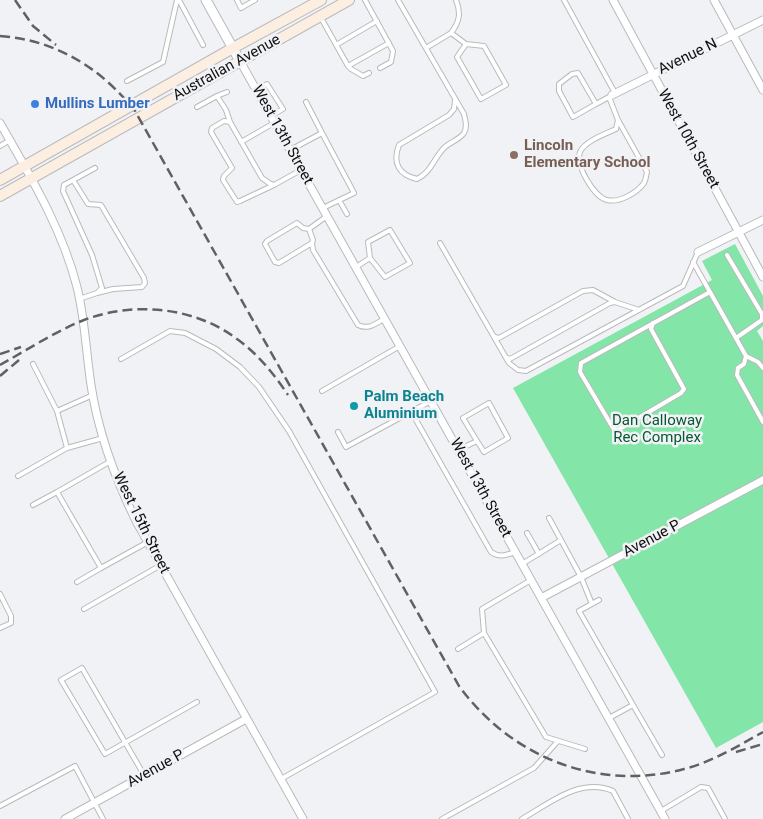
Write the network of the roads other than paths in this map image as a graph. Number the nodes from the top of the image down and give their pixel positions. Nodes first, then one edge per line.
1 (178, 0) edge
2 (206, 0) edge
3 (237, 0) edge
4 (255, 0) edge
5 (321, 0) edge
6 (349, 0) edge
7 (365, 0) edge
8 (398, 0) edge
9 (456, 0) edge
10 (564, 0) edge
11 (613, 0) edge
12 (714, 0) edge
13 (320, 16) junction
14 (763, 20) edge
15 (377, 21) junction
16 (451, 32) junction
17 (733, 35) junction
18 (389, 42) junction
19 (466, 44) junction
20 (203, 45) dead end
21 (336, 45) junction
22 (233, 48) junction
23 (426, 48) junction
24 (240, 61) junction
25 (348, 66) junction
26 (380, 68) dead end
27 (369, 73) dead end
28 (653, 75) junction
29 (127, 81) dead end
30 (256, 89) junction
31 (763, 90) edge
32 (227, 92) dead end
33 (612, 95) junction
34 (217, 96) junction
35 (455, 100) junction
36 (306, 102) dead end
37 (596, 104) junction
38 (197, 107) dead end
39 (273, 119) junction
40 (618, 120) junction
41 (230, 122) junction
42 (0, 123) edge
43 (322, 133) junction
44 (10, 140) junction
45 (241, 142) junction
46 (0, 146) edge
47 (290, 150) junction
48 (25, 166) junction
49 (95, 168) dead end
50 (301, 170) junction
51 (31, 178) junction
52 (0, 180) edge
53 (73, 180) junction
54 (274, 185) junction
55 (0, 196) edge
56 (339, 200) junction
57 (323, 208) junction
58 (347, 214) dead end
59 (327, 216) junction
60 (763, 220) edge
61 (309, 229) junction
62 (739, 232) junction
63 (312, 243) junction
64 (440, 243) dead end
65 (698, 252) joint
66 (727, 255) dead end
67 (370, 258) junction
68 (693, 262) junction
69 (356, 267) junction
70 (763, 277) edge
71 (710, 292) junction
72 (97, 293) junction
73 (79, 299) junction
74 (615, 302) junction
75 (638, 310) junction
76 (384, 318) junction
77 (653, 324) junction
78 (494, 337) junction
79 (736, 338) junction
80 (400, 346) junction
81 (746, 356) junction
82 (507, 358) junction
83 (122, 360) dead end
84 (33, 364) dead end
85 (763, 368) edge
86 (322, 391) dead end
87 (93, 395) junction
88 (431, 401) junction
89 (418, 408) junction
90 (57, 411) junction
91 (763, 422) edge
92 (338, 432) dead end
93 (103, 438) junction
94 (476, 441) junction
95 (68, 448) junction
96 (458, 450) junction
97 (111, 461) junction
98 (18, 476) dead end
99 (763, 480) edge
100 (57, 492) junction
101 (33, 505) dead end
102 (549, 518) dead end
103 (527, 532) dead end
104 (561, 540) junction
105 (148, 542) junction
106 (516, 552) junction
107 (539, 554) junction
108 (522, 564) junction
109 (161, 565) junction
110 (101, 568) junction
111 (581, 577) junction
112 (531, 580) junction
113 (77, 582) dead end
114 (0, 594) edge
115 (541, 598) junction
116 (599, 600) dead end
117 (592, 604) junction
118 (84, 609) dead end
119 (0, 628) edge
120 (484, 633) junction
121 (458, 649) dead end
122 (197, 702) dead end
123 (633, 706) junction
124 (609, 718) junction
125 (246, 719) junction
126 (558, 741) junction
127 (125, 743) junction
128 (585, 750) dead end
129 (662, 755) dead end
130 (144, 775) junction
131 (281, 779) junction
132 (95, 803) junction
133 (0, 806) edge
134 (661, 811) junction
135 (65, 819) edge
136 (103, 819) edge
137 (303, 819) edge
138 (442, 819) edge
139 (522, 819) edge
140 (628, 819) edge
141 (665, 819) edge
142 (725, 819) edge

1 - 20 lane
1 - 29 lane
2 - 22 street, West 13th Street
3 - 4 lane
5 - 22 main road, Australian Avenue
6 - 13 main road, Australian Avenue
7 - 15 lane
8 - 23 lane
9 - 16 lane
10 - 33 lane
11 - 28 street, West 10th Street
12 - 17 street
13 - 21 lane
13 - 24 main road, Australian Avenue
14 - 17 street, Avenue N
15 - 18 lane
15 - 21 lane
16 - 19 lane
16 - 23 lane
17 - 28 street, Avenue N
17 - 31 street
18 - 25 lane
18 - 26 lane
19 - 19 lane
21 - 25 lane
22 - 24 street, West 13th Street
22 - 48 main road, Australian Avenue
23 - 35 lane
24 - 30 street, West 13th Street
24 - 51 main road, Australian Avenue
25 - 27 lane
28 - 33 street, Avenue N
28 - 62 street, West 10th Street
30 - 39 street, West 13th Street
30 - 39 lane
32 - 34 lane
33 - 37 lane
33 - 40 lane
34 - 38 lane
34 - 41 lane
35 - 35 lane
36 - 43 lane
37 - 37 lane
39 - 45 lane
39 - 47 street, West 13th Street
40 - 40 lane
41 - 45 lane
41 - 54 lane
42 - 44 street, West 15th Street
43 - 47 lane
43 - 56 lane
44 - 46 lane
44 - 48 street, West 15th Street
45 - 54 lane
47 - 50 street, West 13th Street
48 - 51 street, West 15th Street
48 - 52 main road, Australian Avenue
49 - 53 lane
50 - 54 lane
50 - 57 street, West 13th Street
51 - 55 main road, Australian Avenue
51 - 73 street, West 15th Street
53 - 72 lane
53 - 72 lane
56 - 57 lane
56 - 58 lane
57 - 59 street, West 13th Street
59 - 61 lane
59 - 69 street, West 13th Street
60 - 62 street
61 - 63 lane
61 - 63 lane
62 - 65 street
62 - 70 street, West 10th Street
63 - 76 lane
64 - 78 lane
65 - 68 lane
66 - 79 lane
67 - 67 lane
67 - 69 lane
68 - 71 lane
68 - 75 lane
69 - 76 street, West 13th Street
71 - 77 lane
71 - 79 lane
72 - 73 lane
73 - 87 street, West 15th Street
74 - 75 lane
74 - 78 lane
74 - 82 lane
75 - 82 lane
76 - 80 street, West 13th Street
77 - 77 lane
78 - 82 lane
79 - 81 lane
80 - 86 lane
80 - 88 street, West 13th Street
81 - 85 lane
81 - 91 lane
83 - 131 lane
84 - 90 lane
87 - 90 lane
87 - 93 street, West 15th Street
88 - 89 lane
88 - 96 street, West 13th Street
89 - 92 lane
89 - 106 lane
90 - 95 lane
93 - 95 lane
93 - 97 street, West 15th Street
94 - 94 lane
94 - 96 lane
95 - 98 lane
96 - 106 street, West 13th Street
97 - 100 lane
97 - 105 street, West 15th Street
99 - 111 street, Avenue P
100 - 101 lane
100 - 110 lane
102 - 104 lane
103 - 107 lane
104 - 107 lane
104 - 111 lane
105 - 109 street, West 15th Street
105 - 110 lane
106 - 108 street, West 13th Street
107 - 108 lane
108 - 112 street, West 13th Street
109 - 118 lane
109 - 125 street, West 15th Street
110 - 113 lane
111 - 115 street, Avenue P
111 - 117 lane
112 - 115 street, West 13th Street
112 - 120 lane
114 - 119 lane
115 - 124 street, West 13th Street
116 - 117 lane
117 - 123 lane
120 - 121 lane
120 - 126 lane
122 - 127 lane
123 - 124 lane
123 - 129 lane
124 - 134 street, West 13th Street
125 - 130 street, Avenue P
125 - 131 street, West 15th Street
126 - 128 lane
126 - 138 lane
127 - 127 lane
127 - 130 lane
130 - 132 street, Avenue P
131 - 137 street, West 15th Street
132 - 133 lane
132 - 135 street, Avenue P
132 - 136 lane
134 - 141 street, West 13th Street
134 - 142 lane
139 - 140 lane

